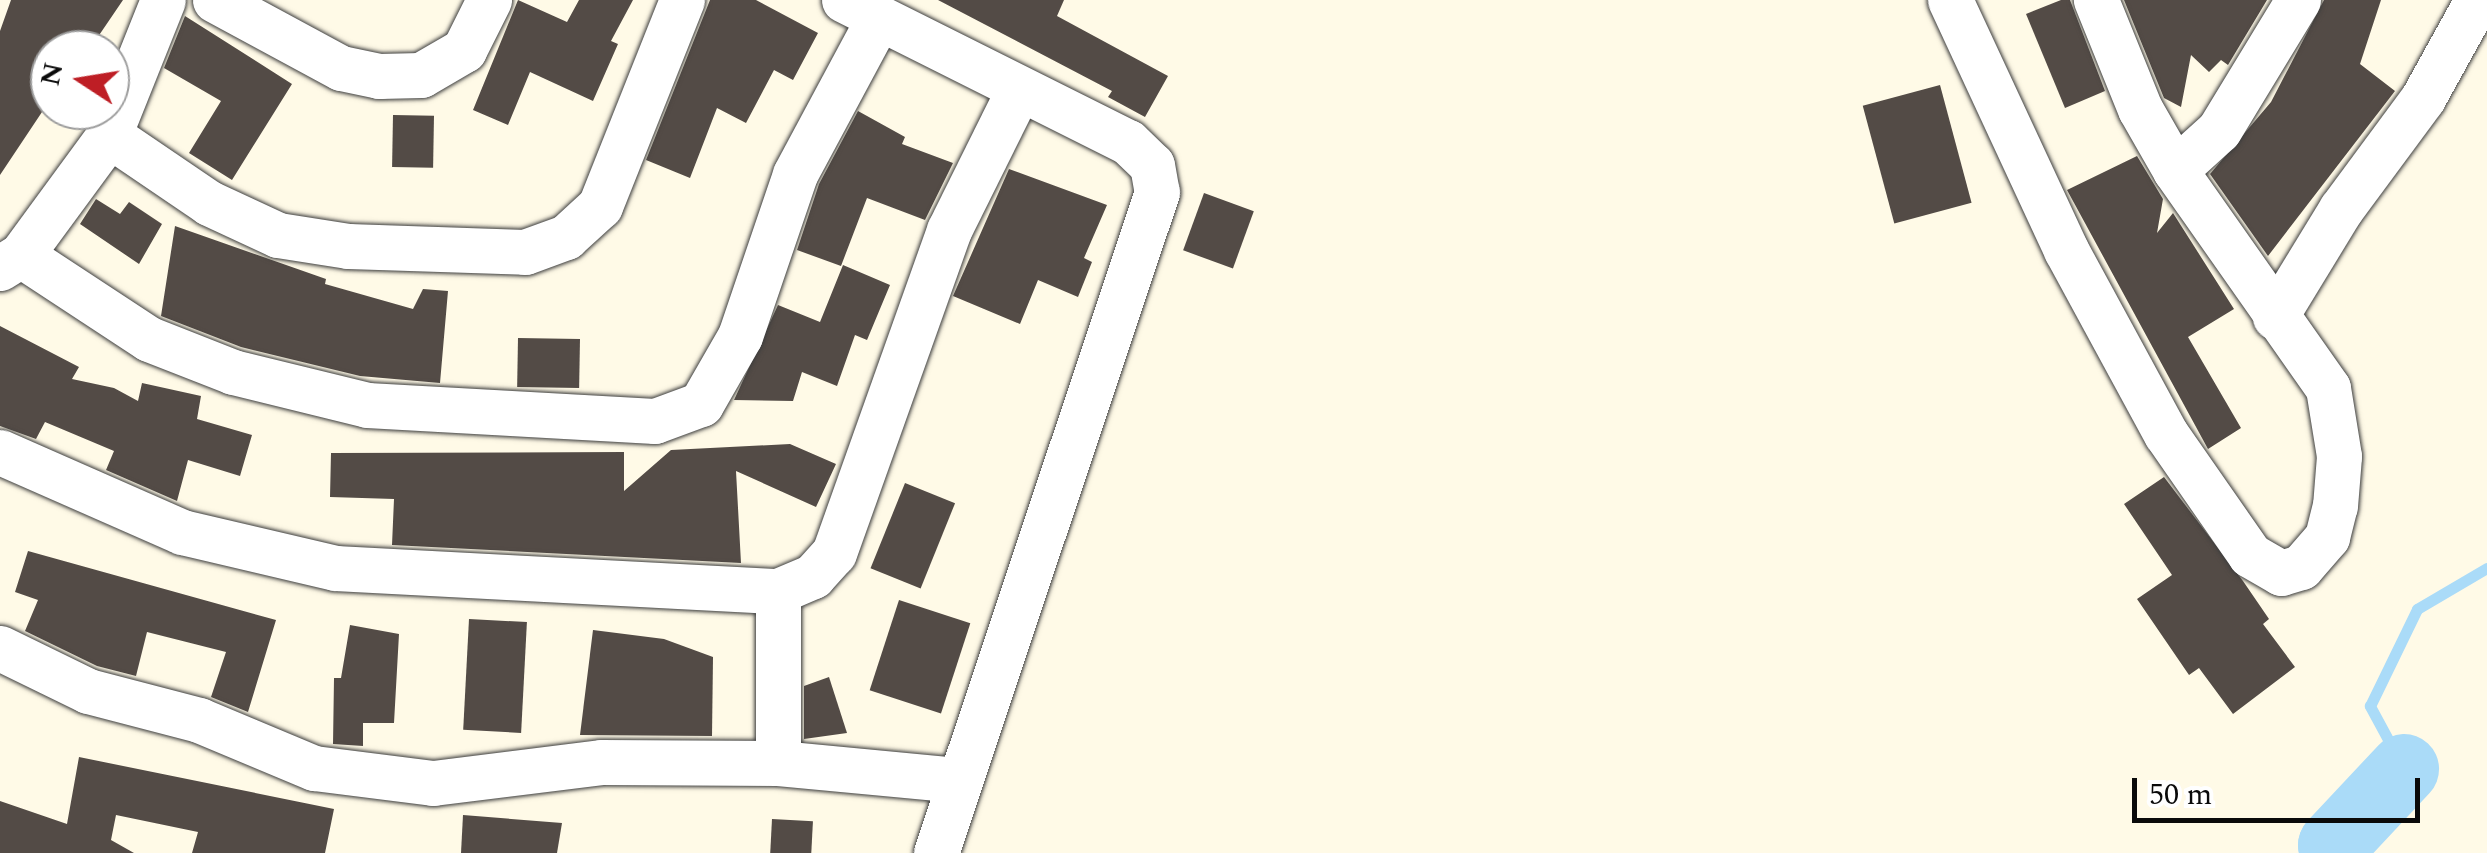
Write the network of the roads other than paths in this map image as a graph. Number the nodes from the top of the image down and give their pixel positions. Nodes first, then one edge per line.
1 (163, 0) edge
2 (214, 0) edge
3 (489, 0) edge
4 (682, 0) edge
5 (1950, 0) edge
6 (2096, 0) edge
7 (2298, 0) edge
8 (2477, 0) edge
9 (861, 10) edge
10 (1018, 90) junction
11 (108, 135) junction
12 (2175, 170) junction
13 (11, 262) edge
14 (2274, 316) junction
15 (0, 452) edge
16 (778, 591) junction
17 (0, 648) edge
18 (778, 762) junction
19 (959, 780) junction
20 (936, 853) edge

1 - 11 street
2 - 3 street
4 - 11 street
5 - 14 street
6 - 12 street
7 - 12 street
8 - 14 street
9 - 10 street
9 - 13 street
10 - 16 street
10 - 19 street
11 - 13 street
12 - 14 street
15 - 16 street
16 - 18 street
17 - 18 street
18 - 19 street
19 - 20 street

